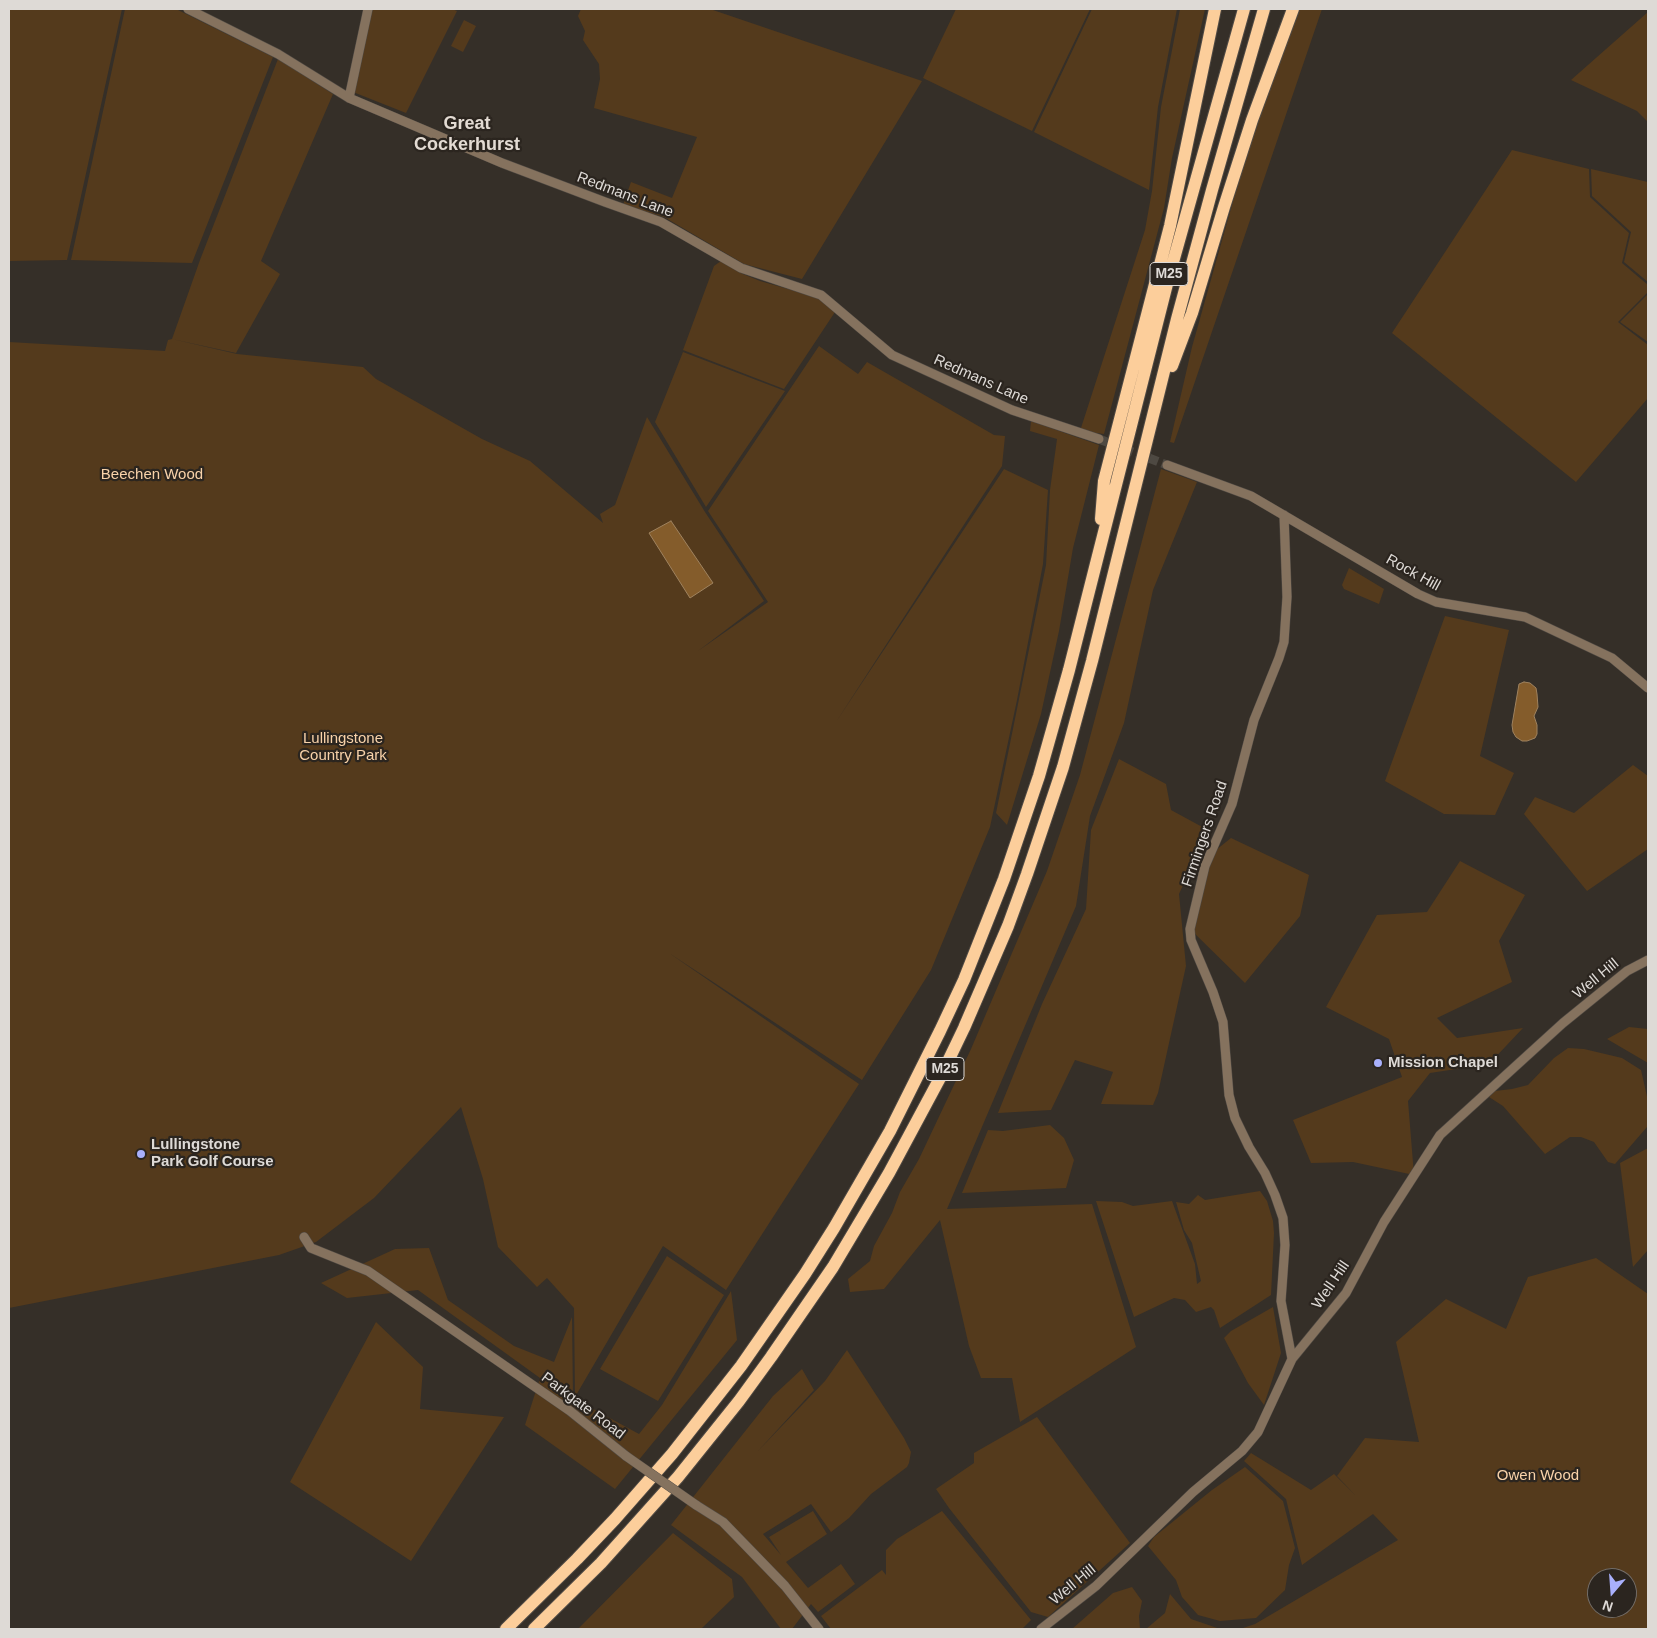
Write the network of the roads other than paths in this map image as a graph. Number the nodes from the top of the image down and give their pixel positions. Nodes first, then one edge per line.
1 (188, 9) edge
2 (368, 9) edge
3 (1215, 9) edge
4 (1244, 9) edge
5 (1264, 9) edge
6 (1293, 9) edge
7 (349, 98) junction
8 (1155, 405) junction
9 (1099, 439) tunnel mouth
10 (1167, 466) tunnel mouth
11 (1284, 515) junction
12 (1101, 542) junction
13 (1648, 688) edge
14 (1648, 960) edge
15 (304, 1237) dead end
16 (1292, 1359) junction
17 (506, 1629) edge
18 (534, 1629) edge
19 (819, 1629) edge
20 (1040, 1629) edge

1 - 7 street, Redmans Lane
2 - 7 street
3 - 12 highway, M25
4 - 12 highway, M25
5 - 8 highway, M25
6 - 8 highway, M25
7 - 9 street, Redmans Lane
8 - 18 highway, M25
10 - 11 street, Rock Hill
11 - 13 street, Rock Hill
11 - 16 street, Firmingers Road
12 - 17 highway, M25
14 - 16 street, Well Hill
15 - 19 street, Parkgate Road, bridge
16 - 20 street, Well Hill

